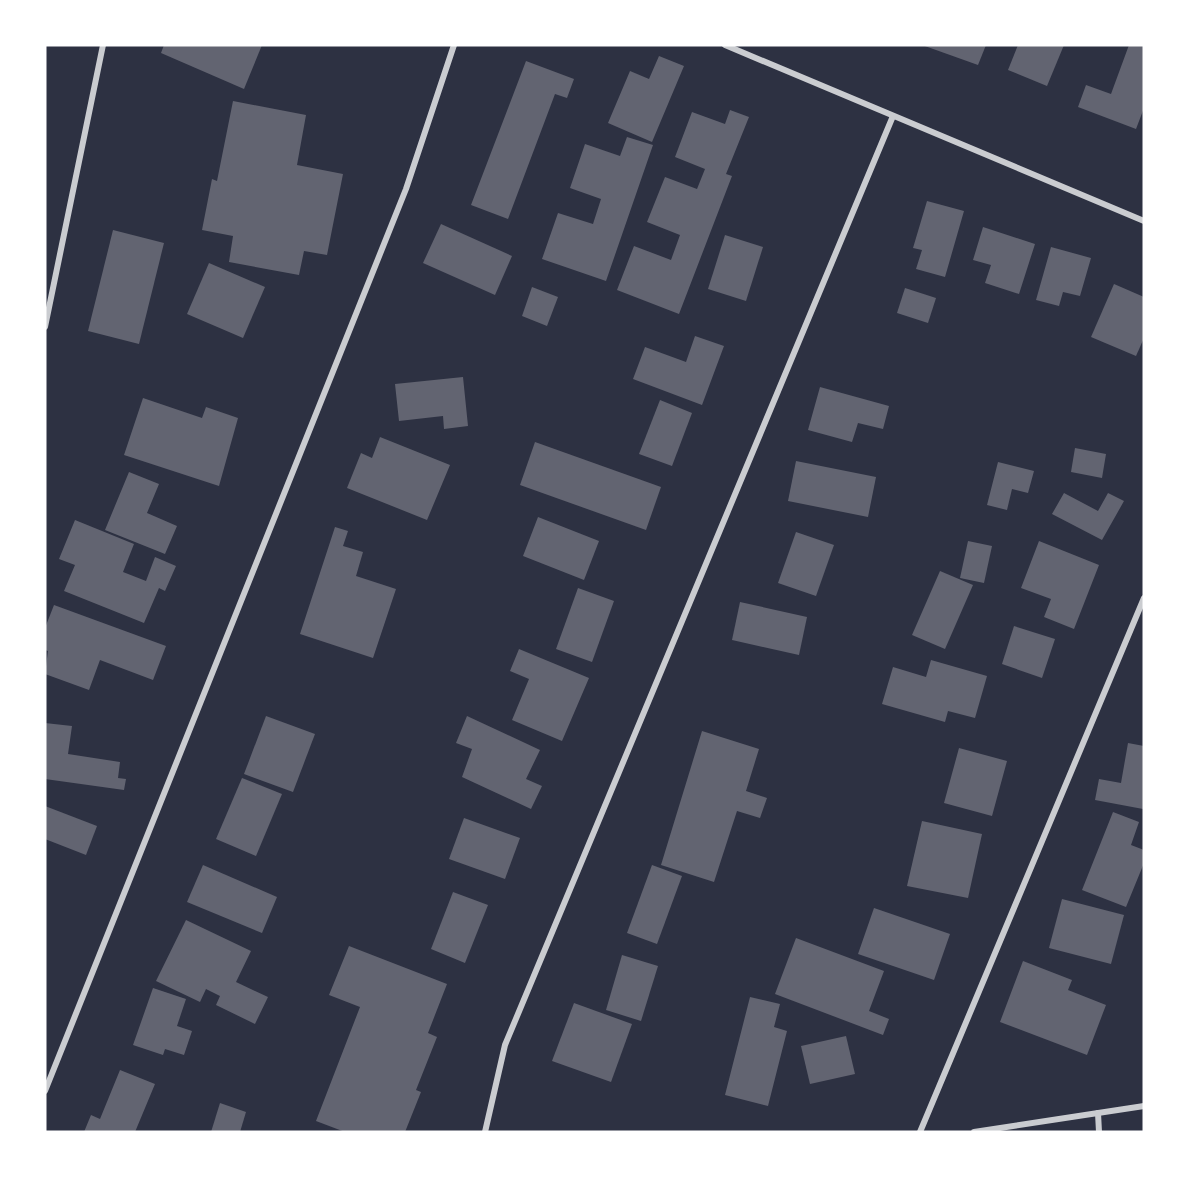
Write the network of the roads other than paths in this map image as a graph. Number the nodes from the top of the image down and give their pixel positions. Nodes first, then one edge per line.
1 (103, 45) edge
2 (454, 45) edge
3 (725, 45) edge
4 (893, 116) junction
5 (1144, 221) edge
6 (45, 327) edge
7 (1144, 598) edge
8 (45, 1090) edge
9 (1144, 1106) edge
10 (1098, 1113) junction
11 (484, 1132) edge
12 (920, 1132) edge
13 (974, 1132) edge
14 (1099, 1132) edge

1 - 6 street
2 - 8 street
3 - 4 street
4 - 5 street
4 - 11 street
7 - 12 street
9 - 10 street
10 - 13 street
10 - 14 street

